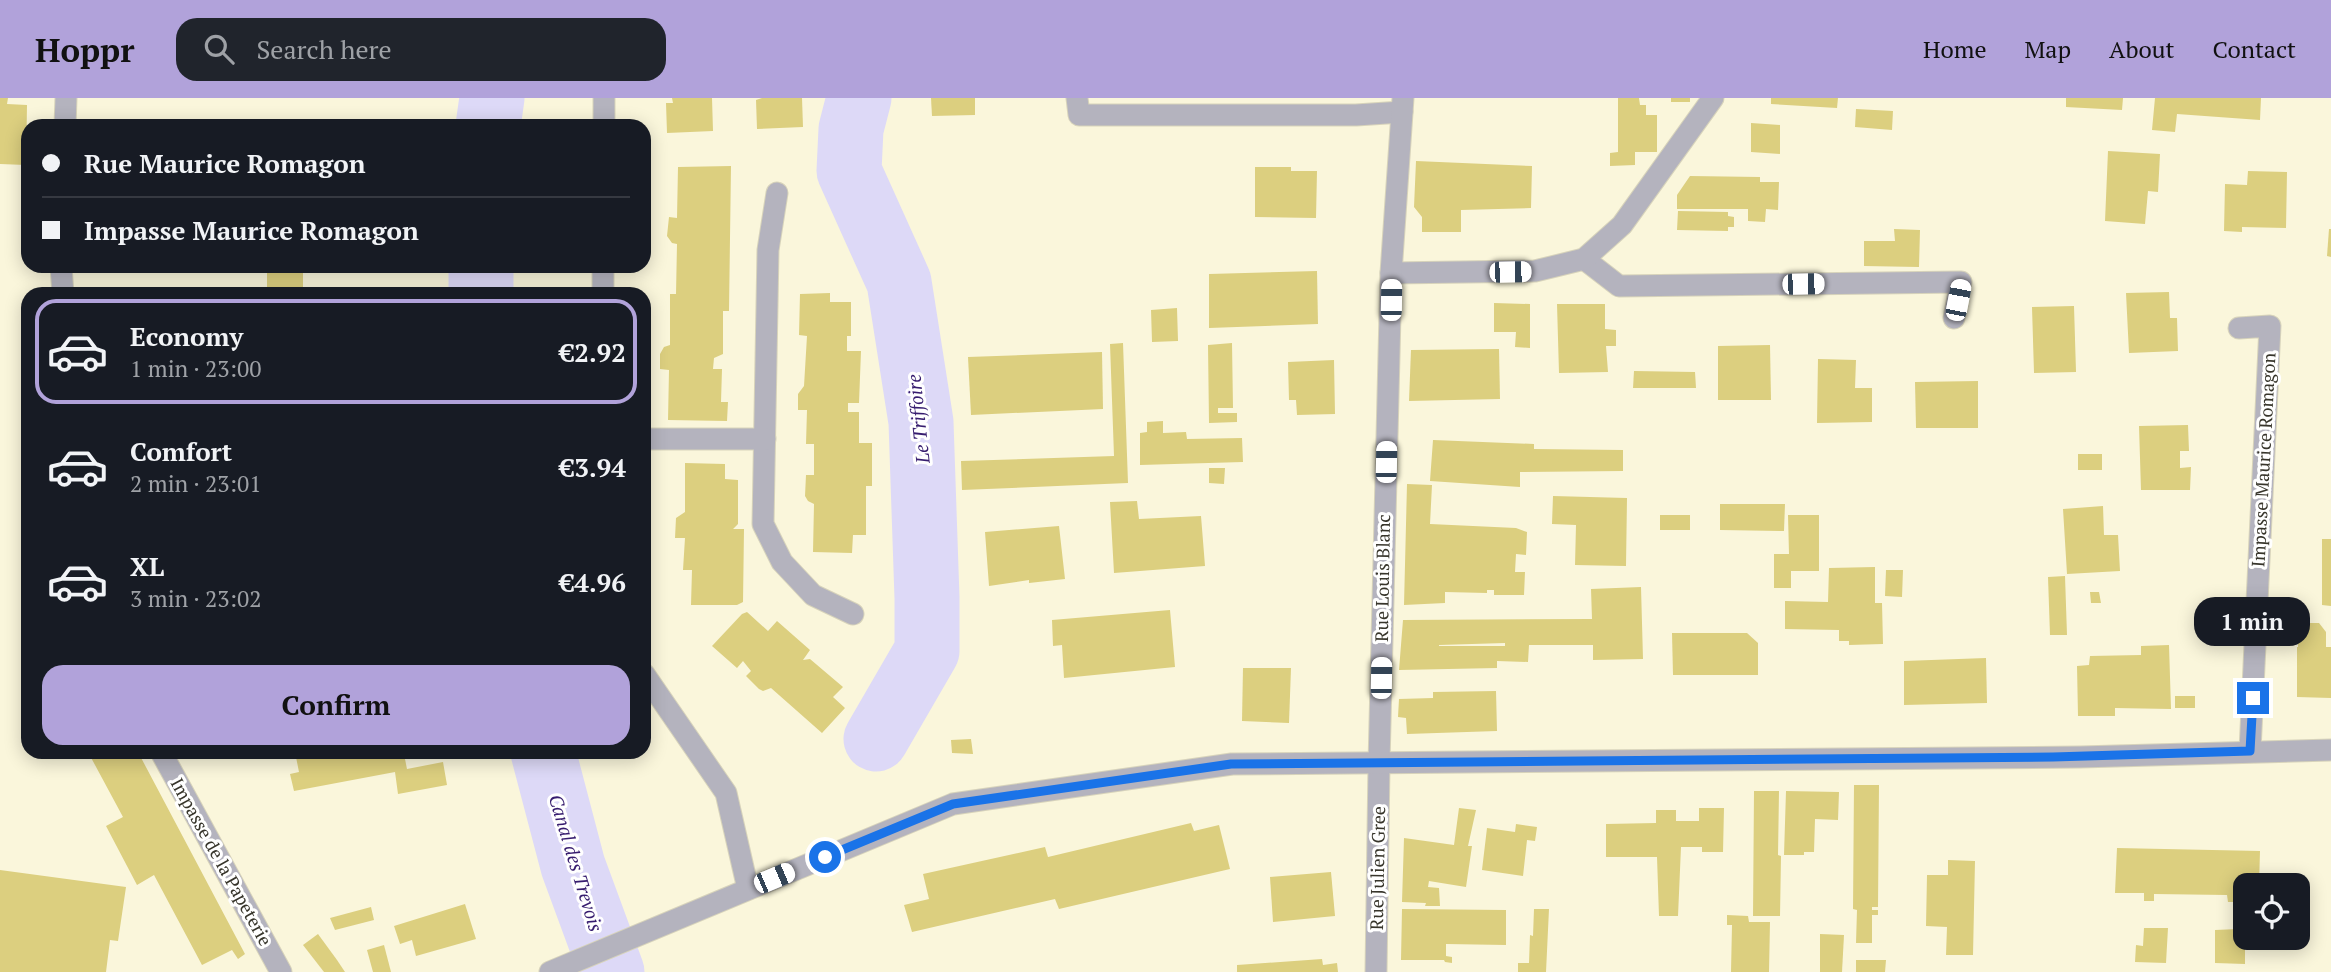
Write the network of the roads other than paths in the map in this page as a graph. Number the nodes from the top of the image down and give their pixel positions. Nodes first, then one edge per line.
1 (66, 98) edge
2 (604, 98) edge
3 (1077, 98) edge
4 (1713, 98) edge
5 (1402, 105) edge
6 (65, 119) edge
7 (604, 119) edge
8 (777, 193) dead end
9 (1584, 259) junction
10 (1391, 273) junction
11 (1954, 318) dead end
12 (2239, 328) dead end
13 (651, 439) edge
14 (765, 439) junction
15 (853, 614) dead end
16 (651, 684) edge
17 (2331, 750) edge
18 (2250, 751) junction
19 (165, 759) edge
20 (1379, 764) junction
21 (748, 889) junction
22 (281, 972) edge
23 (550, 972) edge
24 (1376, 972) edge

1 - 6 street
2 - 7 street
3 - 5 street
4 - 9 street
5 - 10 street, Rue Louis Blanc
8 - 14 street
9 - 10 street
9 - 11 street
10 - 20 street, Rue Louis Blanc
12 - 18 street, Impasse Maurice Romagon
13 - 14 street
14 - 15 street
16 - 21 street
17 - 18 street
18 - 20 street
19 - 22 street, Impasse de la Papeterie
20 - 21 street
20 - 24 street, Rue Julien Gree
21 - 23 street

